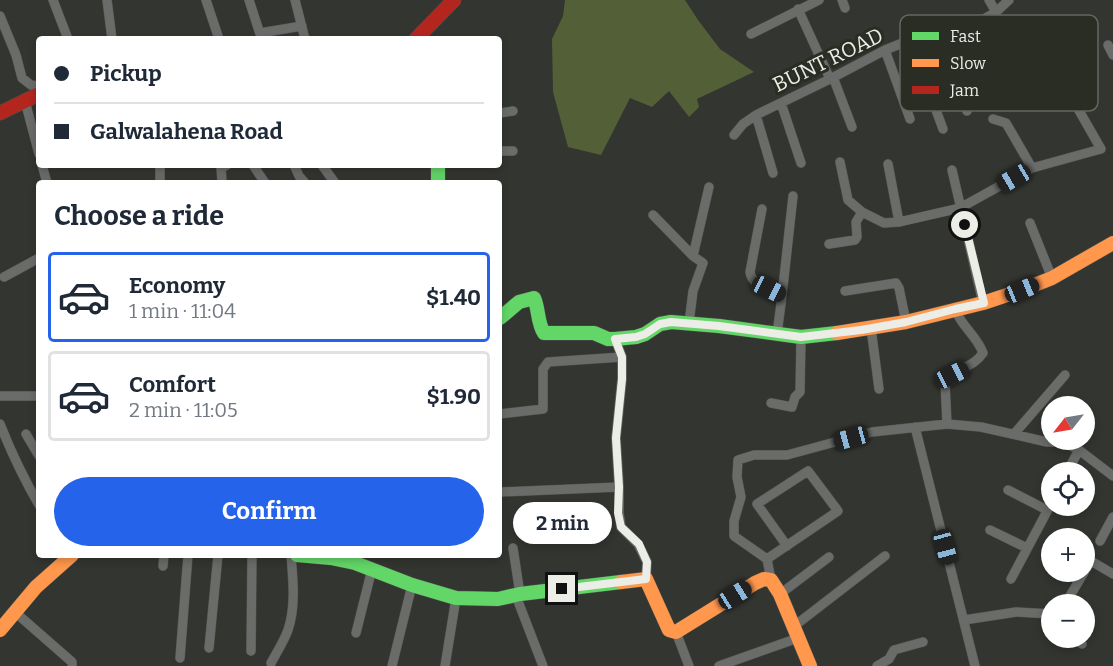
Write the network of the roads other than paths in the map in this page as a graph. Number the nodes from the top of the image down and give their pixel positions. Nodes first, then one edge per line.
1 (53, 0) edge
2 (107, 0) edge
3 (206, 0) edge
4 (249, 0) edge
5 (295, 0) edge
6 (454, 0) edge
7 (819, 0) edge
8 (988, 0) edge
9 (1009, 0) edge
10 (798, 9) junction
11 (996, 12) junction
12 (991, 15) edge
13 (0, 16) edge
14 (302, 26) junction
15 (751, 34) dead end
16 (67, 36) edge
17 (112, 36) edge
18 (218, 36) edge
19 (261, 36) edge
20 (304, 36) edge
21 (419, 36) edge
22 (900, 44) edge
23 (1108, 45) dead end
24 (885, 50) junction
25 (1113, 55) edge
26 (832, 78) junction
27 (36, 86) edge
28 (900, 91) edge
29 (36, 96) edge
30 (25, 101) junction
31 (781, 103) junction
32 (513, 111) dead end
33 (907, 111) edge
34 (936, 111) edge
35 (1079, 111) edge
36 (0, 113) edge
37 (502, 113) edge
38 (756, 115) junction
39 (910, 119) dead end
40 (993, 119) dead end
41 (852, 127) dead end
42 (943, 129) dead end
43 (734, 135) dead end
44 (36, 143) edge
45 (502, 151) edge
46 (513, 151) dead end
47 (801, 162) dead end
48 (840, 162) dead end
49 (888, 164) dead end
50 (323, 168) edge
51 (1032, 168) junction
52 (952, 170) dead end
53 (773, 173) dead end
54 (333, 180) edge
55 (709, 187) dead end
56 (793, 196) dead end
57 (960, 208) junction
58 (762, 209) dead end
59 (862, 212) junction
60 (653, 214) dead end
61 (899, 222) junction
62 (1030, 223) dead end
63 (829, 244) dead end
64 (1111, 248) edge
65 (693, 256) junction
66 (36, 260) edge
67 (4, 277) dead end
68 (1052, 278) junction
69 (845, 291) dead end
70 (782, 296) junction
71 (984, 303) junction
72 (955, 309) junction
73 (502, 316) edge
74 (906, 322) junction
75 (690, 323) junction
76 (872, 328) junction
77 (777, 334) junction
78 (801, 337) junction
79 (615, 339) junction
80 (622, 357) junction
81 (1065, 375) dead end
82 (879, 389) dead end
83 (0, 395) edge
84 (36, 396) edge
85 (0, 403) edge
86 (771, 403) dead end
87 (502, 414) edge
88 (0, 424) edge
89 (947, 424) junction
90 (915, 427) junction
91 (26, 434) dead end
92 (1014, 434) junction
93 (1041, 441) edge
94 (1079, 450) joint
95 (36, 451) edge
96 (1072, 462) edge
97 (1113, 476) edge
98 (619, 487) junction
99 (1008, 490) dead end
100 (502, 492) edge
101 (36, 500) edge
102 (1041, 503) edge
103 (1044, 516) edge
104 (1113, 517) edge
105 (990, 530) dead end
106 (1100, 541) dead end
107 (787, 546) junction
108 (513, 548) dead end
109 (1027, 548) junction
110 (828, 556) dead end
111 (885, 556) dead end
112 (68, 558) edge
113 (164, 558) edge
114 (188, 558) edge
115 (218, 558) edge
116 (252, 558) edge
117 (291, 558) edge
118 (331, 558) edge
119 (355, 559) edge
120 (767, 559) junction
121 (163, 566) dead end
122 (372, 569) junction
123 (1113, 574) edge
124 (646, 579) junction
125 (1011, 579) dead end
126 (771, 580) junction
127 (412, 585) junction
128 (780, 594) junction
129 (1071, 594) edge
130 (518, 595) junction
131 (456, 598) junction
132 (16, 613) junction
133 (1041, 613) edge
134 (964, 620) junction
135 (0, 630) edge
136 (676, 632) junction
137 (356, 633) dead end
138 (796, 633) junction
139 (923, 642) dead end
140 (209, 648) dead end
141 (251, 651) dead end
142 (180, 658) dead end
143 (271, 663) dead end
144 (72, 666) edge
145 (392, 666) edge
146 (445, 666) edge
147 (543, 666) edge
148 (689, 666) edge
149 (719, 666) edge
150 (810, 666) edge
151 (878, 666) edge
152 (975, 666) edge

1 - 16 street
2 - 17 street
3 - 18 street
4 - 19 street
5 - 14 street
6 - 21 street
7 - 10 street
8 - 11 street
9 - 11 street, BUNT ROAD
10 - 15 street
10 - 26 street
11 - 12 street, BUNT ROAD
13 - 27 street
14 - 19 street
14 - 20 street
22 - 24 street, BUNT ROAD
23 - 25 street
24 - 26 street, BUNT ROAD
24 - 28 street
26 - 31 street, BUNT ROAD
26 - 41 street
29 - 30 street
30 - 36 street
30 - 44 street
31 - 38 street, BUNT ROAD
31 - 47 street
32 - 37 street
33 - 39 street
34 - 42 street
35 - 51 street
38 - 43 street, BUNT ROAD
38 - 53 street
40 - 51 street
45 - 46 street
48 - 59 street
49 - 61 street
50 - 54 street
51 - 57 street
52 - 57 street
55 - 65 street
56 - 70 street
57 - 61 street
57 - 71 street
58 - 70 street
59 - 61 street
59 - 63 street
60 - 65 street
62 - 68 street
64 - 68 street
65 - 75 street
66 - 67 street
68 - 71 street
69 - 74 street
70 - 77 street
71 - 72 street
72 - 74 street
72 - 89 street
73 - 79 street
74 - 76 street
75 - 77 street
75 - 79 street
76 - 78 street
76 - 82 street
77 - 78 street
78 - 86 street
79 - 80 street
80 - 87 street
80 - 98 street
81 - 92 street
83 - 84 street
83 - 85 street
88 - 101 street
89 - 90 street
89 - 92 street
90 - 120 street
90 - 134 street
91 - 95 street
92 - 93 street
94 - 96 street
94 - 97 street
98 - 100 street
98 - 124 street
99 - 102 street
103 - 109 street
104 - 106 street
105 - 109 street
107 - 107 street
107 - 120 street
108 - 130 street
109 - 125 street
110 - 128 street
111 - 138 street
112 - 132 street
113 - 121 street
114 - 142 street
115 - 140 street
116 - 141 street
117 - 143 street
118 - 119 street
119 - 122 street
120 - 126 street
122 - 127 street
122 - 137 street
123 - 129 street
124 - 130 street
124 - 136 street
126 - 128 street
126 - 136 street
127 - 131 street
127 - 145 street
128 - 138 street
130 - 131 street
130 - 147 street
131 - 146 street
132 - 135 street
132 - 144 street
133 - 134 street
134 - 152 street
136 - 148 street
138 - 149 street
138 - 150 street
139 - 151 street

